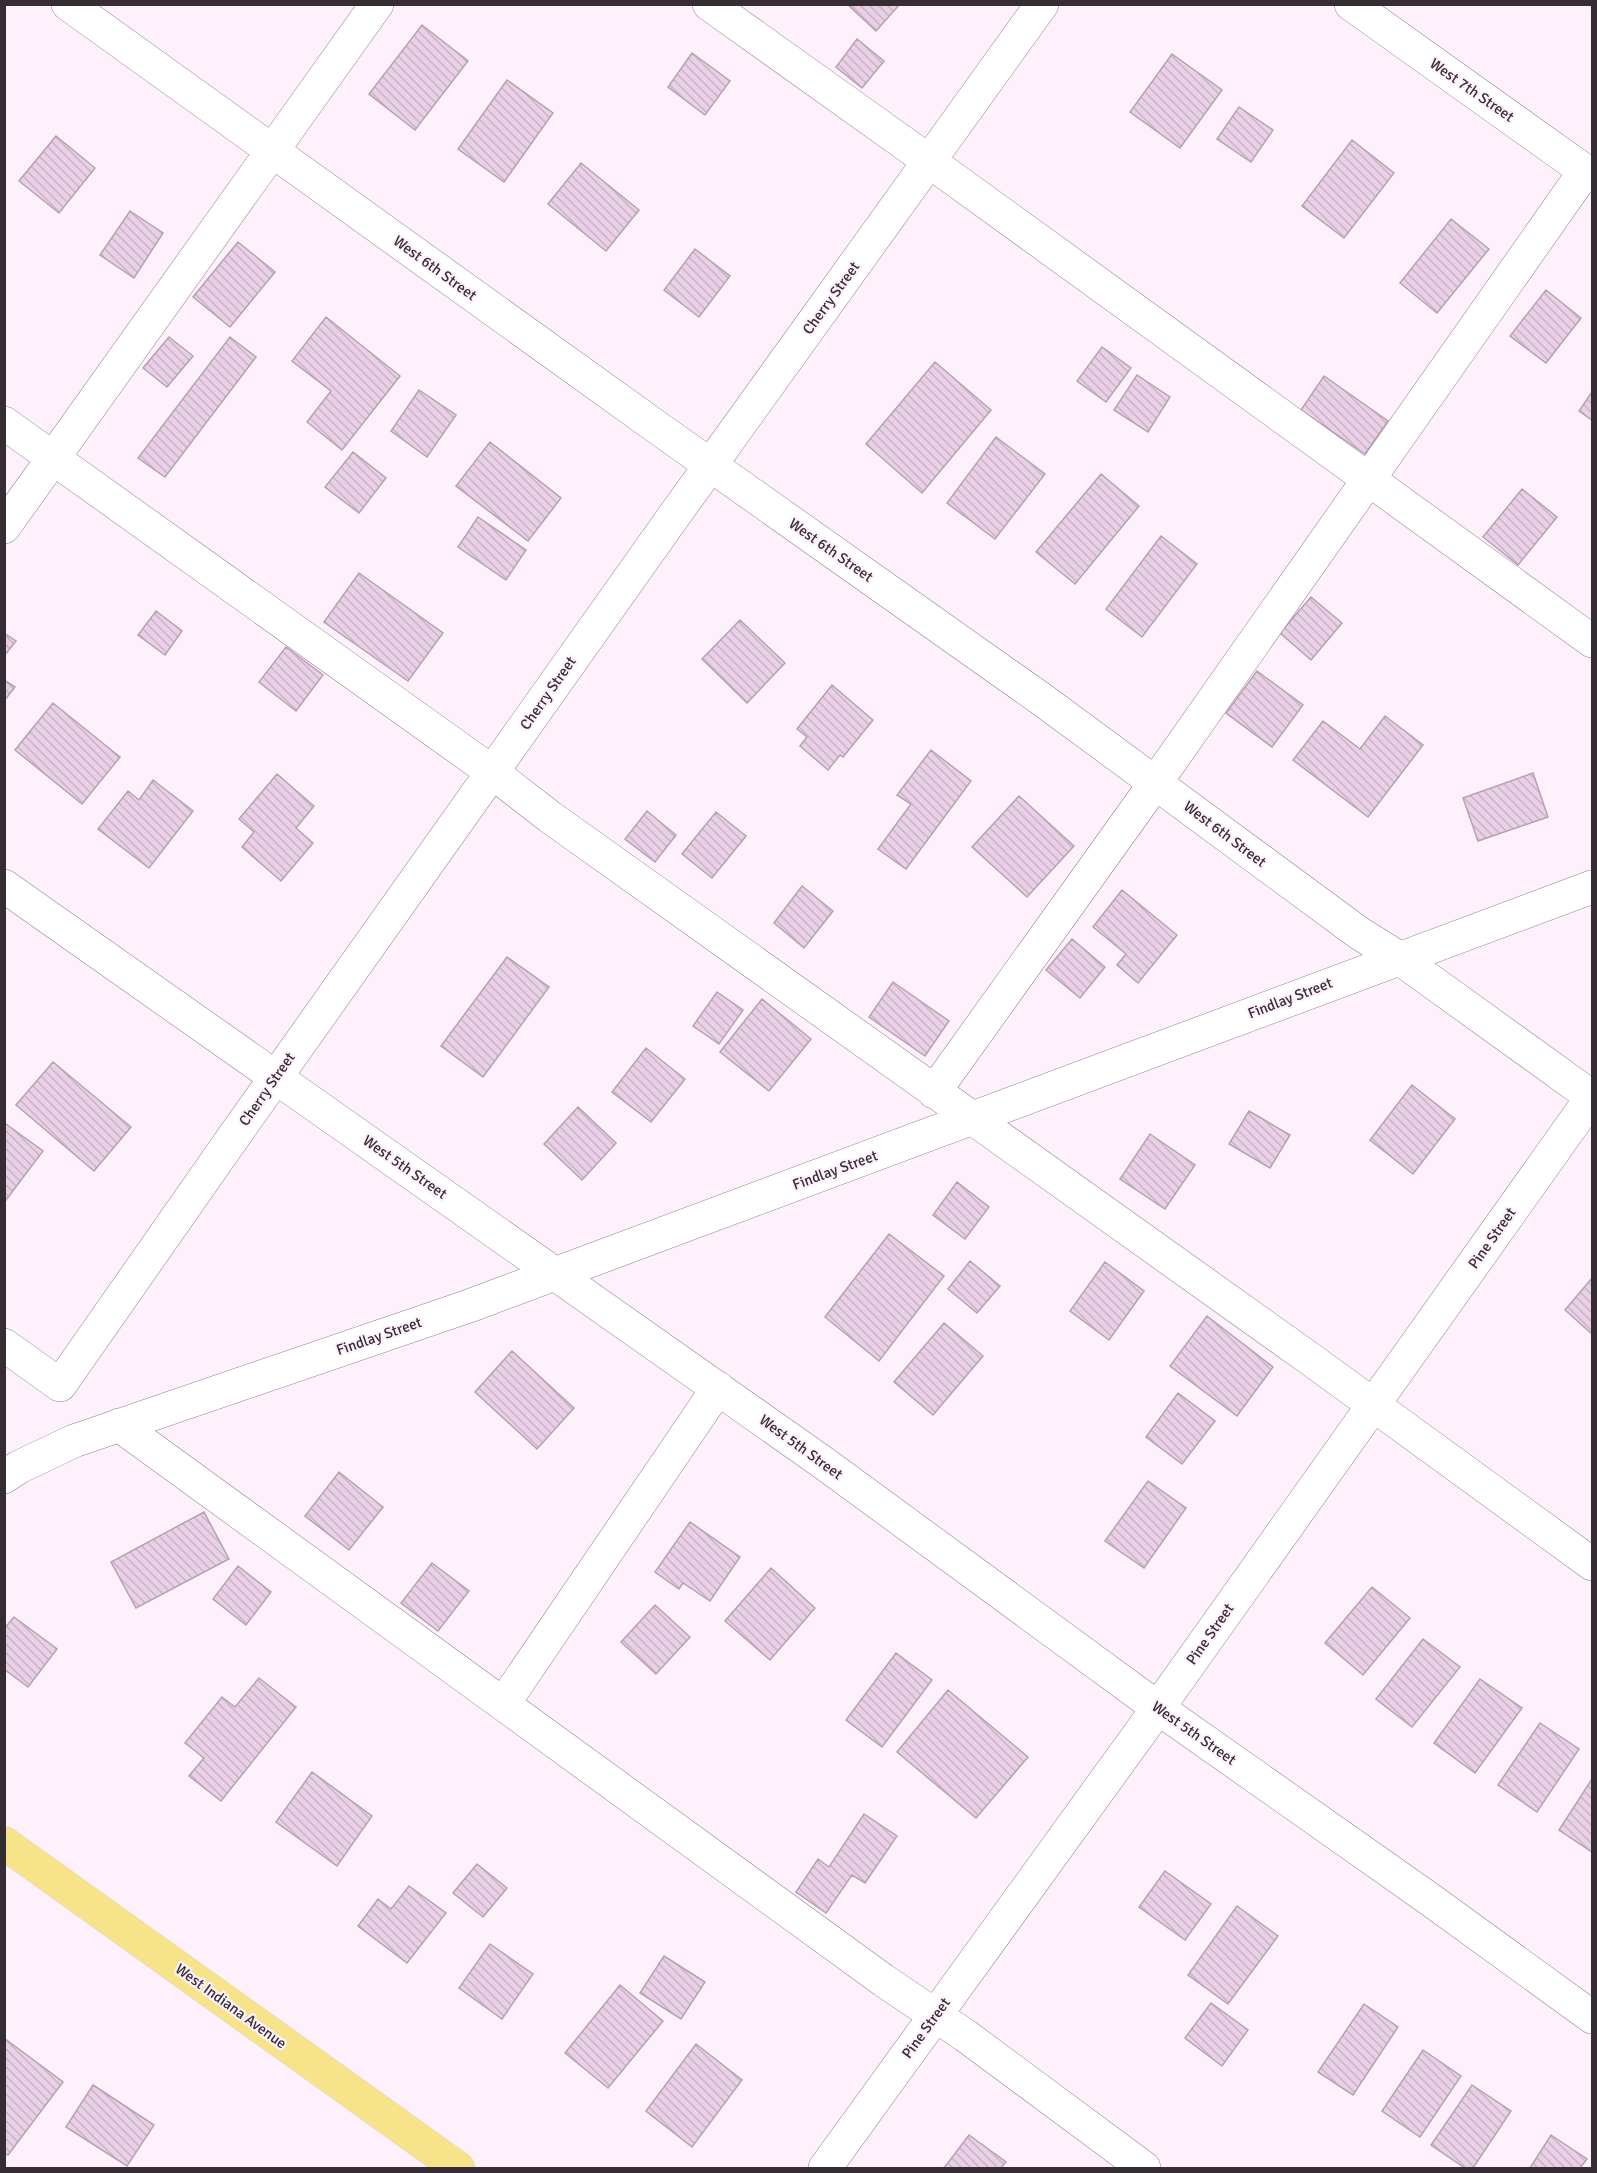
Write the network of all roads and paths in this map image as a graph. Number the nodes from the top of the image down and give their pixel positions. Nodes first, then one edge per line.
1 (68, 4) edge
2 (377, 4) edge
3 (709, 4) edge
4 (1041, 4) edge
5 (1351, 4) edge
6 (272, 151) junction
7 (929, 161) junction
8 (1589, 173) edge
9 (4, 423) edge
10 (54, 458) junction
11 (710, 465) junction
12 (1369, 479) junction
13 (4, 527) edge
14 (1593, 641) edge
15 (492, 772) junction
16 (1156, 782) junction
17 (4, 886) edge
18 (1593, 887) edge
19 (1399, 958) junction
20 (276, 1078) junction
21 (934, 1092) junction
22 (1593, 1097) edge
23 (970, 1118) junction
24 (555, 1273) junction
25 (4, 1345) edge
26 (718, 1388) junction
27 (1373, 1405) junction
28 (119, 1425) junction
29 (4, 1477) edge
30 (1593, 1564) edge
31 (504, 1703) junction
32 (1158, 1708) junction
33 (4, 1843) edge
34 (935, 2015) junction
35 (1592, 2016) edge
36 (458, 2169) edge
37 (825, 2169) edge
38 (1144, 2169) edge

1 - 6 street, West 6th Street
2 - 6 street
3 - 7 street
4 - 7 street, Cherry Street
5 - 8 street, West 7th Street
6 - 10 street
6 - 11 street, West 6th Street
7 - 11 street, Cherry Street
7 - 12 street
8 - 12 street
9 - 10 street
10 - 13 street
10 - 15 street
11 - 15 street, Cherry Street
11 - 16 street, West 6th Street
12 - 14 street
12 - 16 street
15 - 20 street, Cherry Street
15 - 21 street
16 - 19 street, West 6th Street
16 - 21 street
17 - 20 street, West 5th Street
18 - 19 street, Findlay Street
19 - 22 street, West 6th Street
19 - 23 street, Findlay Street
20 - 24 street, West 5th Street
20 - 25 street, Cherry Street
21 - 23 street
22 - 27 street, Pine Street
23 - 24 street, Findlay Street
23 - 27 street
24 - 26 street, West 5th Street
24 - 28 street, Findlay Street
26 - 31 street
26 - 32 street, West 5th Street
27 - 30 street
27 - 32 street, Pine Street
28 - 29 street, Findlay Street
28 - 31 street
31 - 34 street
32 - 34 street, Pine Street
32 - 35 street, West 5th Street
33 - 36 main road, West Indiana Avenue
34 - 37 street, Pine Street
34 - 38 street

